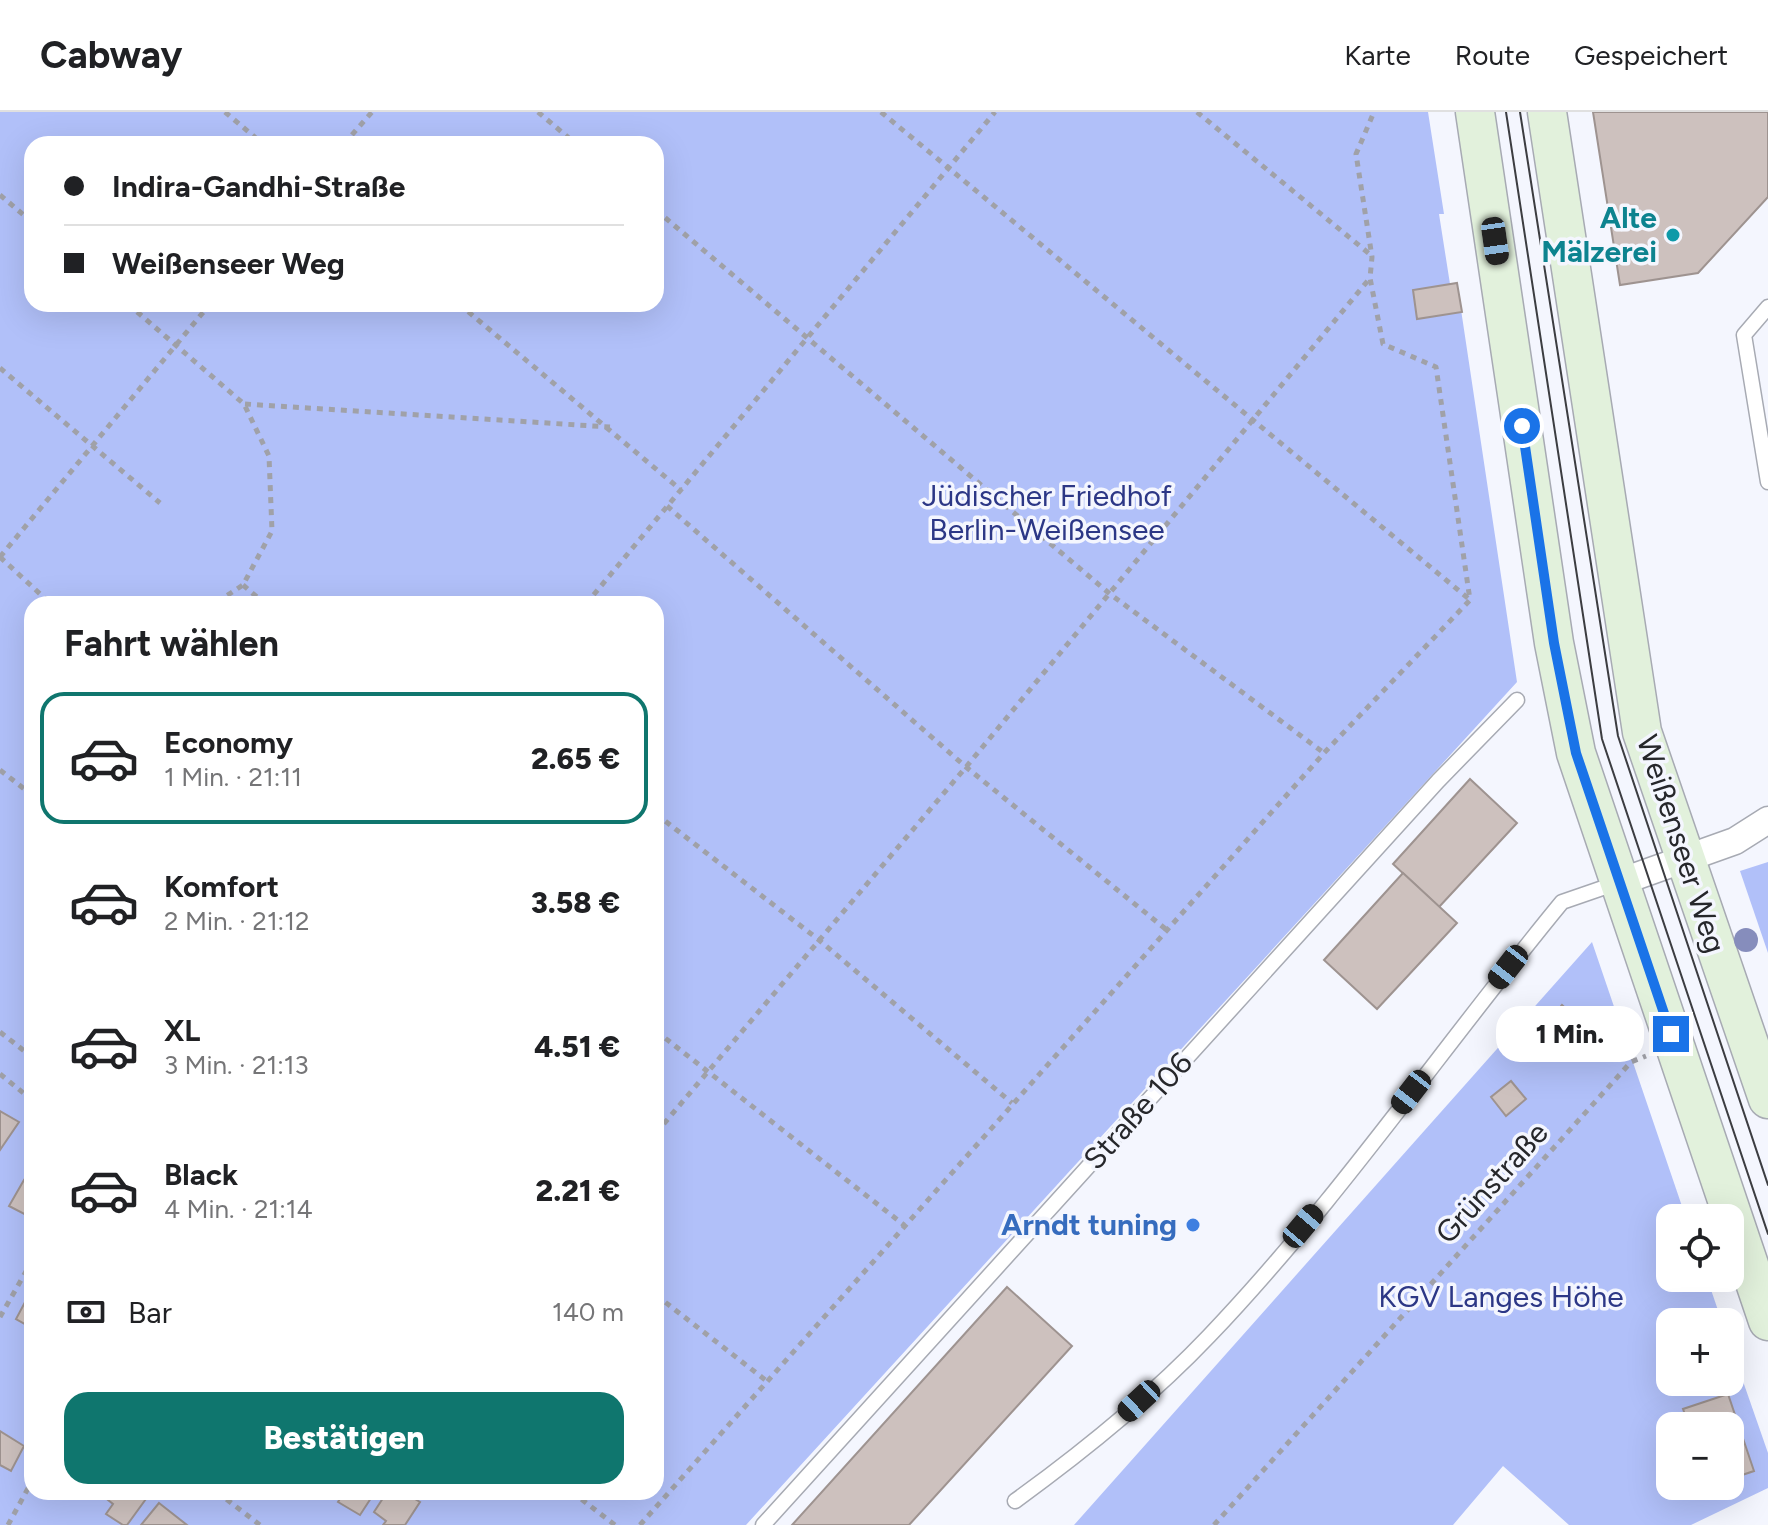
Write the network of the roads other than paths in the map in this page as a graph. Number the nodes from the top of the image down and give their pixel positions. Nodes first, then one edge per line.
1 (1475, 112) edge
2 (1547, 112) edge
3 (1768, 307) edge
4 (1768, 482) edge
5 (1517, 700) dead end
6 (1768, 820) edge
7 (1685, 859) junction
8 (1620, 882) junction
9 (1768, 1099) edge
10 (1768, 1321) edge
11 (1015, 1501) dead end
12 (763, 1525) edge

1 - 8 main road
2 - 7 main road, Weißenseer Weg
3 - 4 lane
5 - 12 lane, Straße 106
6 - 7 street
7 - 8 street
7 - 9 main road, Weißenseer Weg
8 - 10 main road
8 - 11 lane

